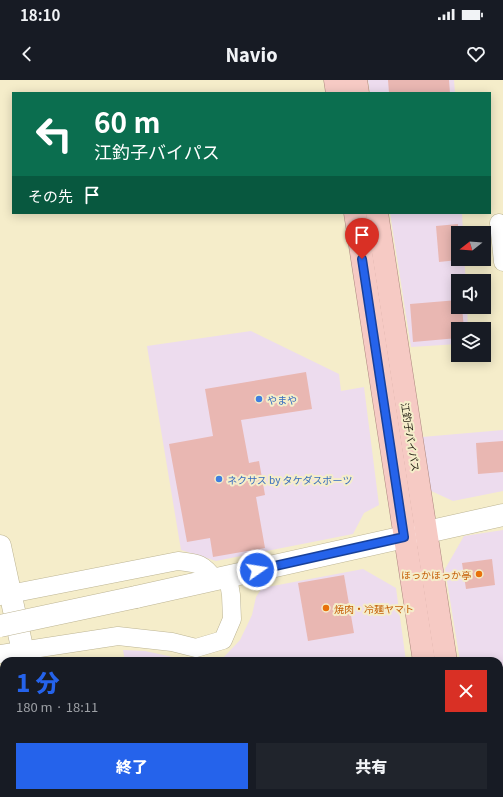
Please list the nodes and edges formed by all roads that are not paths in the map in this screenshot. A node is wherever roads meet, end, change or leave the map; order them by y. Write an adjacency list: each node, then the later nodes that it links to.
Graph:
1 (335, 80): 3 (highway)
2 (356, 80): 4 (highway)
3 (337, 92)
4 (358, 92)
5 (355, 214): 11 (highway)
6 (377, 214): 10 (highway, 江釣子バイパス)
7 (499, 223): 8 (street)
8 (503, 261)
9 (503, 515): 10 (street)
10 (426, 532): 11 (street); 19 (highway, 江釣子バイパス)
11 (404, 537): 13 (street); 18 (highway)
12 (0, 546): 14 (street)
13 (221, 578): 14 (street); 15 (street, bridge); 17 (street)
14 (5, 595): 17 (street)
15 (0, 626)
16 (0, 654): 17 (street)
17 (25, 656)
18 (423, 657)
19 (445, 657)

